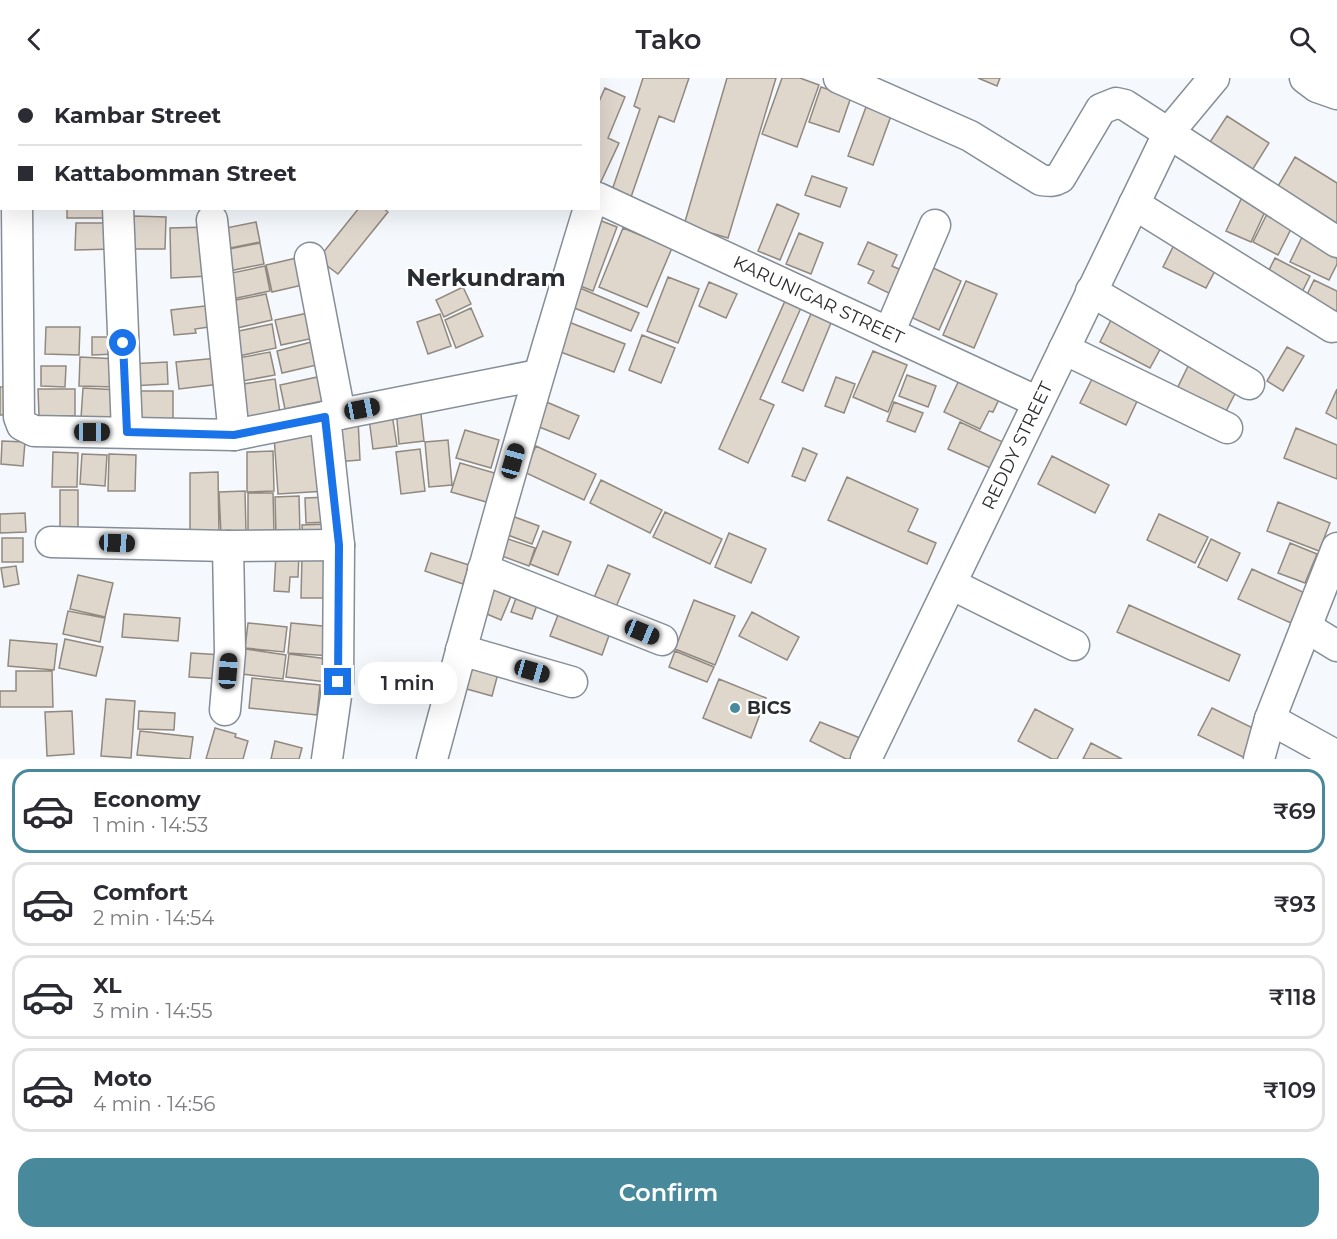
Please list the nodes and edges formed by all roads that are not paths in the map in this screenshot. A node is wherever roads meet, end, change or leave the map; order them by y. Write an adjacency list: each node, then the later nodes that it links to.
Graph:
1 (839, 78): 5 (street)
2 (1214, 78): 5 (street, REDDY STREET)
3 (1305, 78): 4 (street)
4 (1337, 94)
5 (1169, 132): 7 (street, REDDY STREET); 13 (street)
6 (600, 199): 17 (street, KARUNIGAR STREET)
7 (1134, 204): 15 (street, REDDY STREET); 16 (street)
8 (18, 210): 24 (street)
9 (118, 210): 24 (street)
10 (588, 210): 19 (street)
11 (213, 220): 25 (street)
12 (935, 225): 17 (street)
13 (1337, 242)
14 (310, 258): 22 (street)
15 (1091, 291): 18 (street, REDDY STREET); 20 (street)
16 (1332, 327)
17 (889, 333): 21 (street, KARUNIGAR STREET)
18 (1064, 350): 21 (street, REDDY STREET); 23 (street)
19 (538, 375): 22 (street); 30 (street)
20 (1249, 384)
21 (1038, 402): 31 (street, REDDY STREET)
22 (332, 415): 25 (street); 27 (street)
23 (1227, 428)
24 (127, 432): 25 (street)
25 (234, 435)
26 (51, 542): 28 (street)
27 (339, 545): 28 (street); 41 (street)
28 (228, 546): 38 (street)
29 (1337, 548): 32 (street)
30 (483, 569): 33 (street); 36 (street)
31 (951, 584): 34 (street); 43 (street, REDDY STREET)
32 (1306, 627): 35 (street); 39 (street)
33 (662, 640)
34 (1074, 645)
35 (1337, 646)
36 (461, 650): 37 (street); 42 (street)
37 (572, 682)
38 (225, 710)
39 (1270, 719): 40 (street); 44 (street)
40 (1337, 756)
41 (327, 759)
42 (432, 759)
43 (866, 759)
44 (1259, 759)

